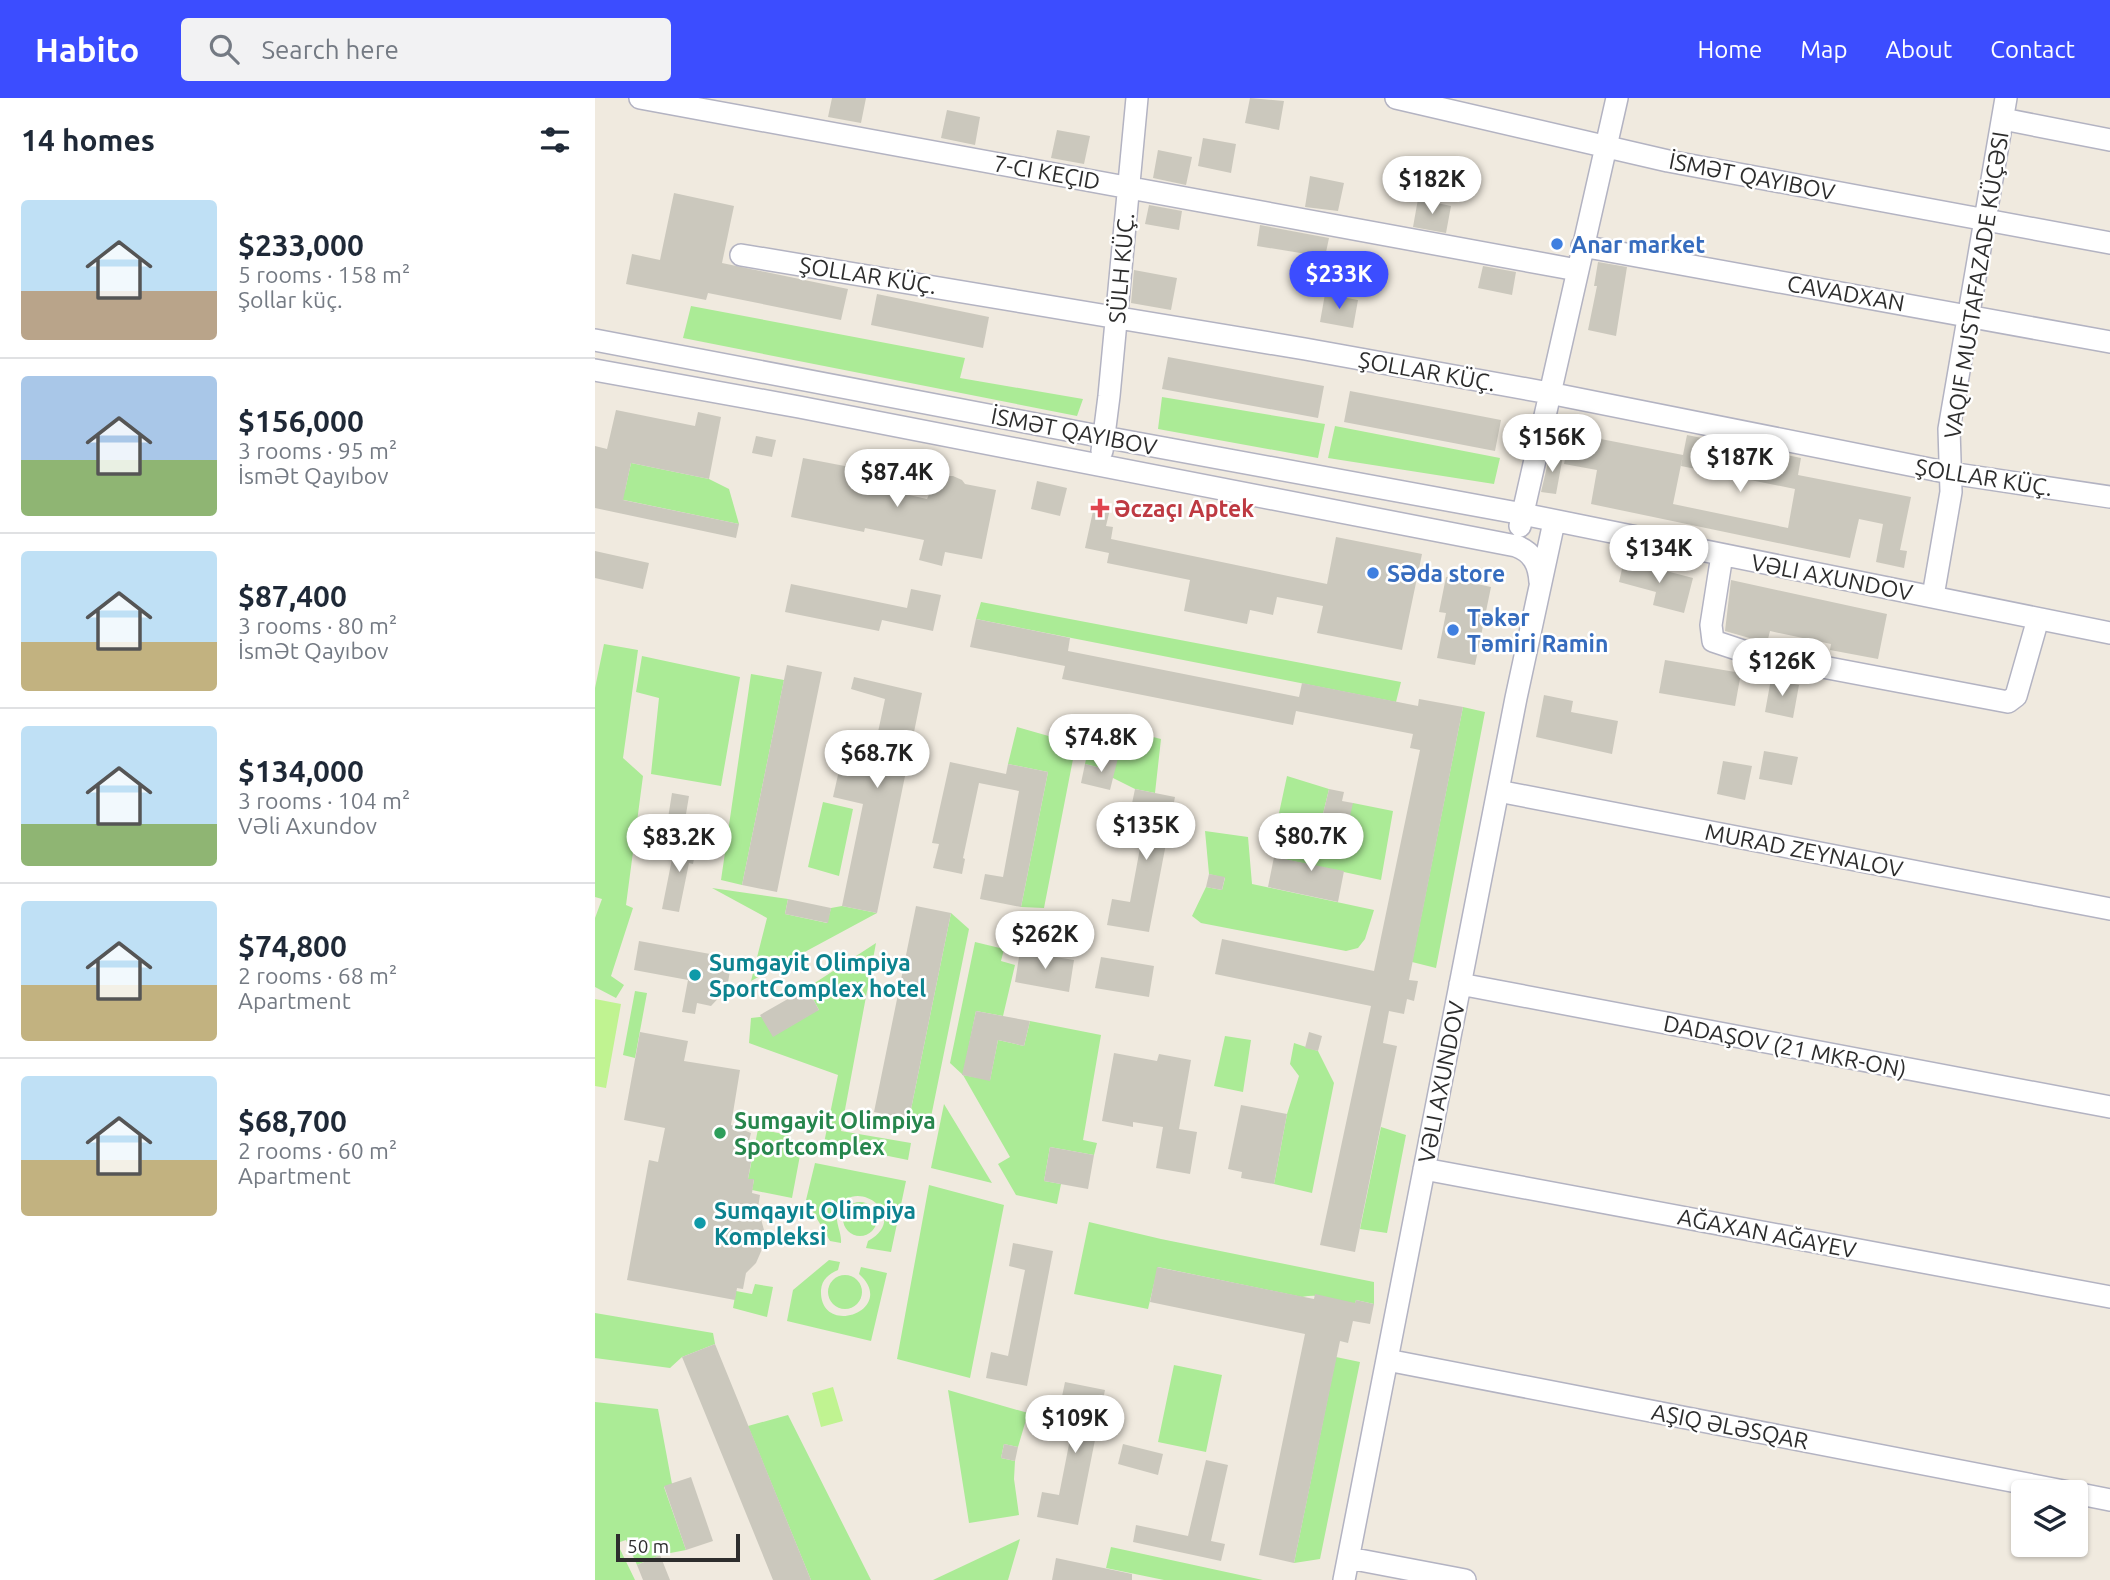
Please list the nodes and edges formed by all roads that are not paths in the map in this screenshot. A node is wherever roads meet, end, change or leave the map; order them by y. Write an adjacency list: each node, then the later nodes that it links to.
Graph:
1 (640, 98): 8 (street, 7-CI KEÇID)
2 (1137, 98): 8 (street, SÜLH KÜÇ.)
3 (1396, 98): 7 (street)
4 (1618, 98): 7 (street)
5 (2004, 108): 6 (street); 9 (street, VAQIF MUSTAFAZADE KÜÇƏSI)
6 (2110, 140)
7 (1605, 146): 9 (street); 11 (street)
8 (1129, 187): 13 (street, 7-CI KEÇID); 15 (street, SÜLH KÜÇ.)
9 (1987, 220): 10 (street); 14 (street, VAQIF MUSTAFAZADE KÜÇƏSI)
10 (2110, 243)
11 (1582, 246): 13 (street); 14 (street, CAVADXAN)
12 (741, 255): 15 (street, ŞOLLAR KÜÇ.)
13 (1577, 270): 20 (street)
14 (1969, 314): 17 (street, CAVADXAN); 24 (street, VAQIF MUSTAFAZADE KÜÇƏSI)
15 (1116, 316): 20 (street, ŞOLLAR KÜÇ.); 22 (street, SÜLH KÜÇ.)
16 (600, 341): 18 (street); 19 (street, VƏLI AXUNDOV)
17 (2110, 342)
18 (598, 370): 21 (street)
19 (805, 379): 21 (street); 22 (street, VƏLI AXUNDOV)
20 (1549, 393): 24 (street, ŞOLLAR KÜÇ.); 26 (street)
21 (799, 407): 23 (street)
22 (1104, 437): 23 (street, SÜLH KÜÇ.); 26 (street, VƏLI AXUNDOV)
23 (1099, 465): 28 (street)
24 (1950, 473): 25 (street, ŞOLLAR KÜÇ.); 31 (street, VAQIF MUSTAFAZADE KÜÇƏSI)
25 (2110, 497)
26 (1523, 514): 27 (street, VƏLI AXUNDOV); 28 (street)
27 (1554, 522): 28 (street); 29 (street, VƏLI AXUNDOV); 30 (street, VƏLI AXUNDOV)
28 (1516, 546): 30 (street)
29 (1722, 555): 31 (street, VƏLI AXUNDOV); 32 (street)
30 (1540, 584): 34 (street, VƏLI AXUNDOV)
31 (1933, 596): 32 (street, VƏLI AXUNDOV)
32 (2038, 619): 33 (street, VƏLI AXUNDOV)
33 (2110, 633)
34 (1498, 791): 35 (street, MURAD ZEYNALOV); 36 (street, VƏLI AXUNDOV)
35 (2110, 909)
36 (1460, 984): 37 (street, DADAŞOV (21 MKR-ON)); 38 (street, VƏLI AXUNDOV)
37 (2110, 1107)
38 (1424, 1169): 39 (street, AĞAXAN AĞAYEV); 40 (street, VƏLI AXUNDOV)
39 (2110, 1297)
40 (1387, 1360): 41 (street); 44 (street, VƏLI AXUNDOV)
41 (2011, 1481)
42 (2088, 1496): 43 (street)
43 (2110, 1500)
44 (1349, 1558): 45 (street, VƏLI AXUNDOV); 46 (street)
45 (1344, 1580)
46 (1465, 1580)

